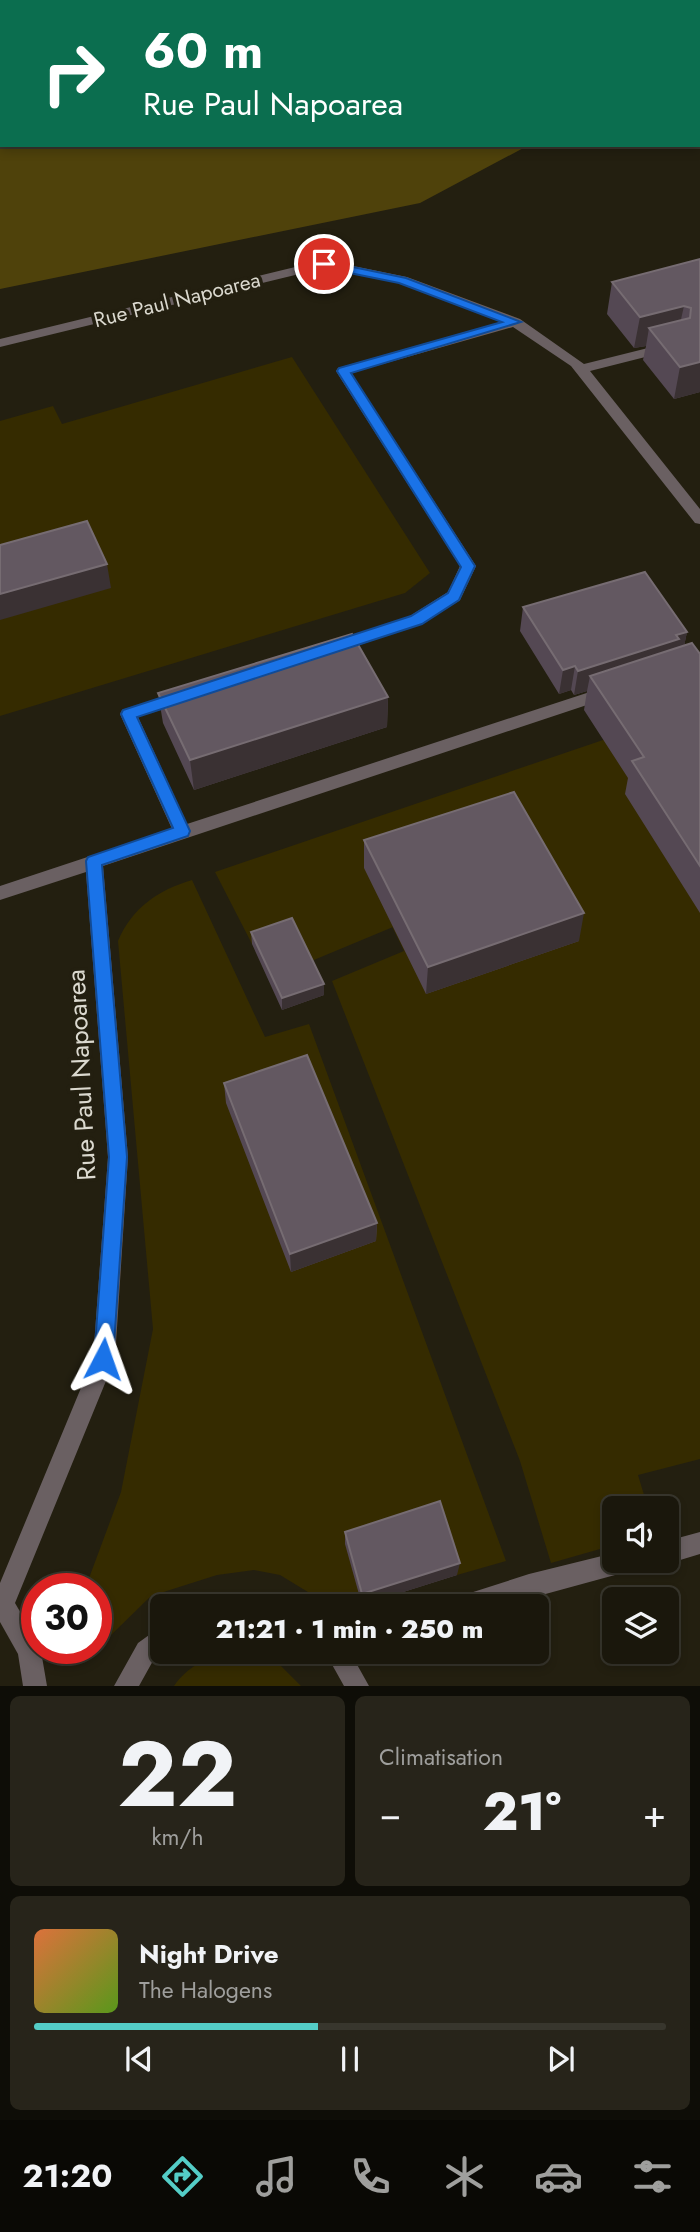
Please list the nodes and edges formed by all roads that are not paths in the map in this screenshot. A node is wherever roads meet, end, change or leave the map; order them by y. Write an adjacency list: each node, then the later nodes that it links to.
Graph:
1 (515, 322): 2 (street, Rue Paul Napoarea); 4 (street, Rue Paul Napoarea); 6 (street)
2 (0, 343)
3 (678, 344): 4 (street)
4 (581, 369): 5 (street, Rue Paul Napoarea)
5 (700, 519)
6 (325, 650)
7 (622, 688): 9 (street)
8 (194, 693): 9 (street)
9 (182, 831): 10 (street)
10 (94, 861): 11 (street); 16 (street, Rue Paul Napoarea)
11 (0, 893)
12 (700, 1544): 13 (street)
13 (679, 1549)
14 (602, 1568): 15 (street)
15 (504, 1594)
16 (2, 1600): 19 (street)
17 (150, 1648): 20 (street)
18 (344, 1664): 21 (street)
19 (35, 1686)
20 (126, 1686)
21 (357, 1686)

